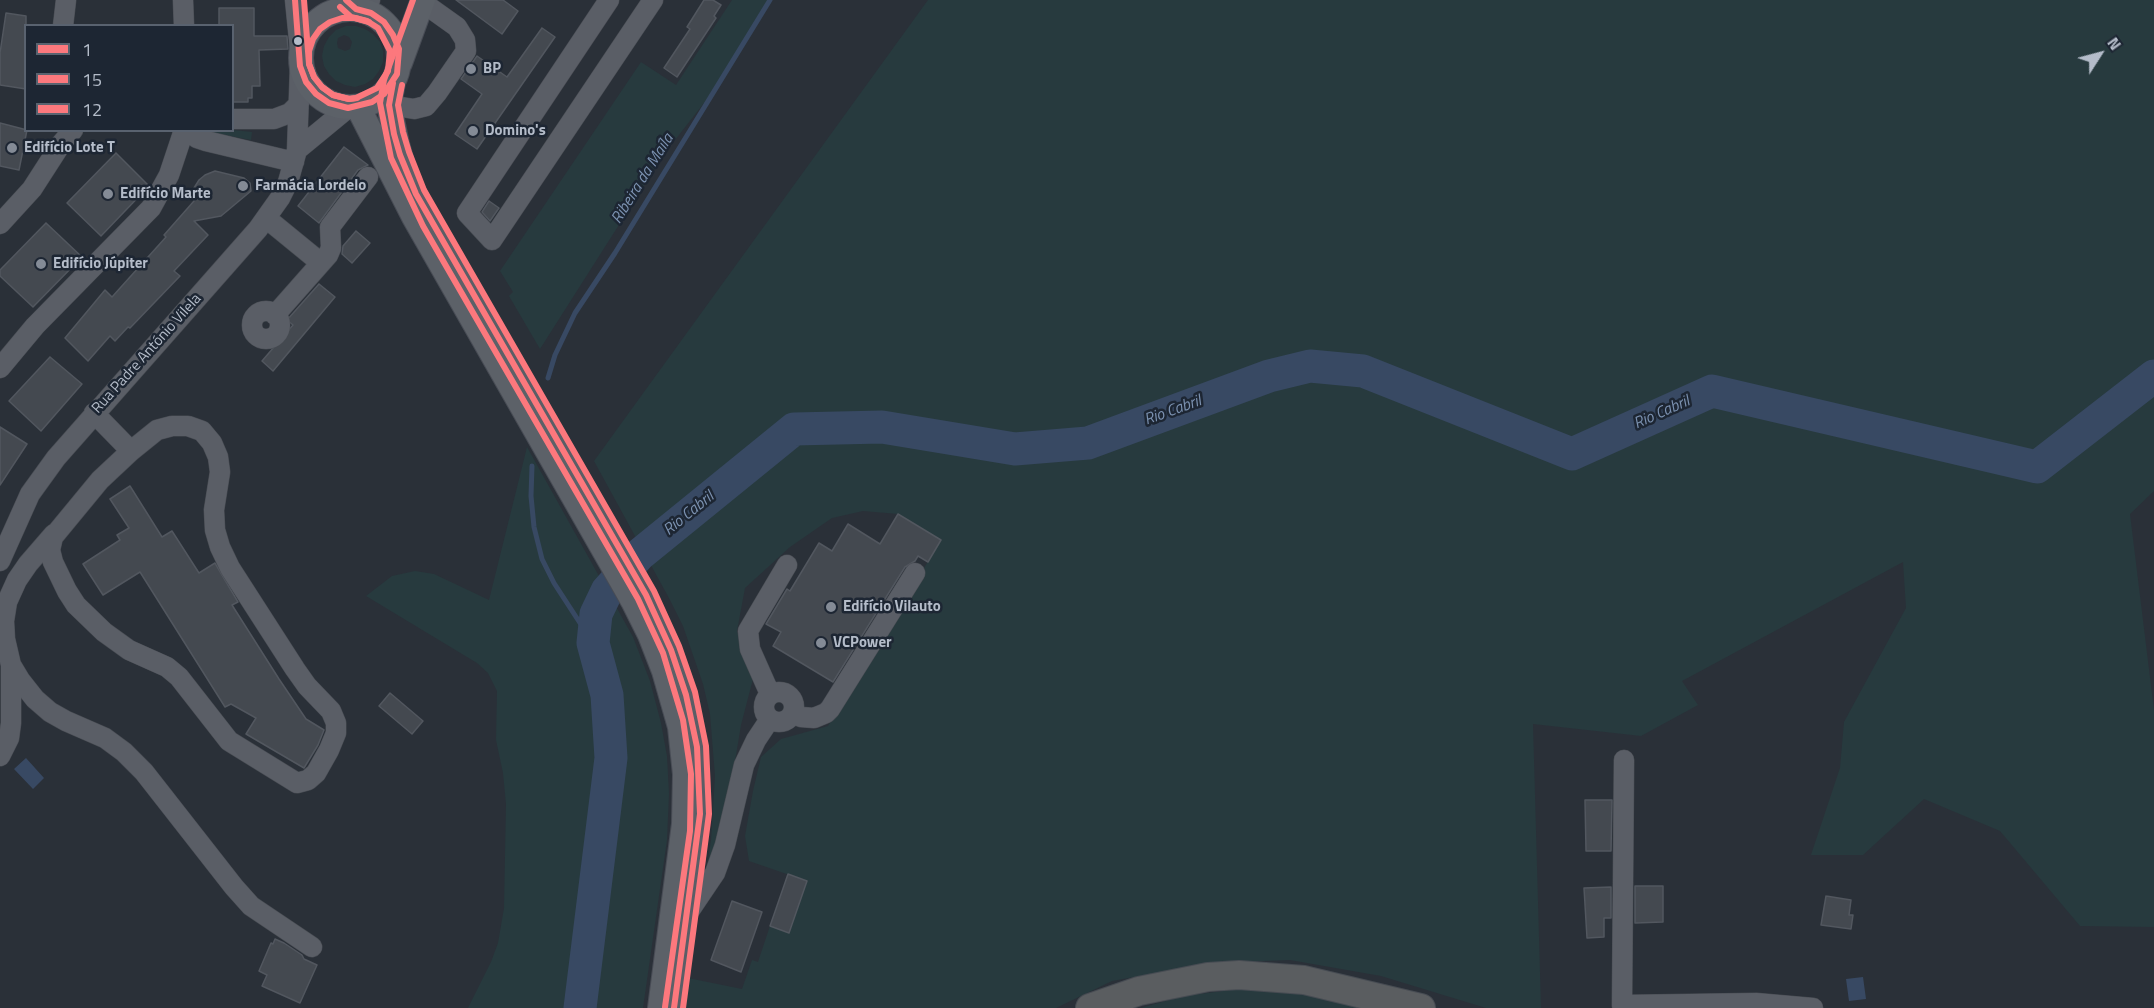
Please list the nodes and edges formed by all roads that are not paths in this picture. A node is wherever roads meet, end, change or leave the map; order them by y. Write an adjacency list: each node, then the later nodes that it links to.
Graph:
1 (66, 0): 8 (street)
2 (183, 0): 9 (street)
3 (295, 0): 10 (street, Rua Padre António Vilela)
4 (609, 0): 5 (street)
5 (653, 0)
6 (422, 1): 11 (main road); 11 (street)
7 (364, 4): 10 (main road); 11 (main road)
8 (63, 24)
9 (184, 24)
10 (300, 58): 12 (street, Rua Padre António Vilela); 13 (main road)
11 (394, 84): 13 (main road); 18 (main road)
12 (298, 104): 14 (street); 19 (street, Rua Padre António Vilela)
13 (353, 107): 19 (street); 23 (main road)
14 (234, 119)
15 (71, 132): 22 (street)
16 (185, 132): 26 (street)
17 (189, 132): 19 (street)
18 (400, 155): 23 (main road); 29 (street)
19 (295, 156): 21 (street, Rua Padre António Vilela)
20 (368, 177): 24 (street)
21 (266, 218): 24 (street); 27 (street, Rua Padre António Vilela)
22 (0, 224)
23 (433, 249): 29 (main road)
24 (321, 263): 25 (street)
25 (275, 315)
26 (0, 368)
27 (94, 413): 28 (street); 31 (street, Rua Padre António Vilela)
28 (131, 451): 30 (street); 30 (street)
29 (594, 516): 40 (main road)
30 (58, 530): 34 (street)
31 (0, 561)
32 (787, 565): 35 (street)
33 (915, 573): 36 (street)
34 (11, 665): 38 (street); 41 (street)
35 (770, 694): 36 (street); 37 (street)
36 (793, 714): 37 (street)
37 (770, 719): 40 (street)
38 (0, 756)
39 (1624, 760): 46 (street)
40 (679, 922): 42 (main road); 43 (street)
41 (312, 947)
42 (660, 1008)
43 (674, 1008)
44 (1090, 1008): 45 (highway)
45 (1420, 1008)
46 (1813, 1008)

